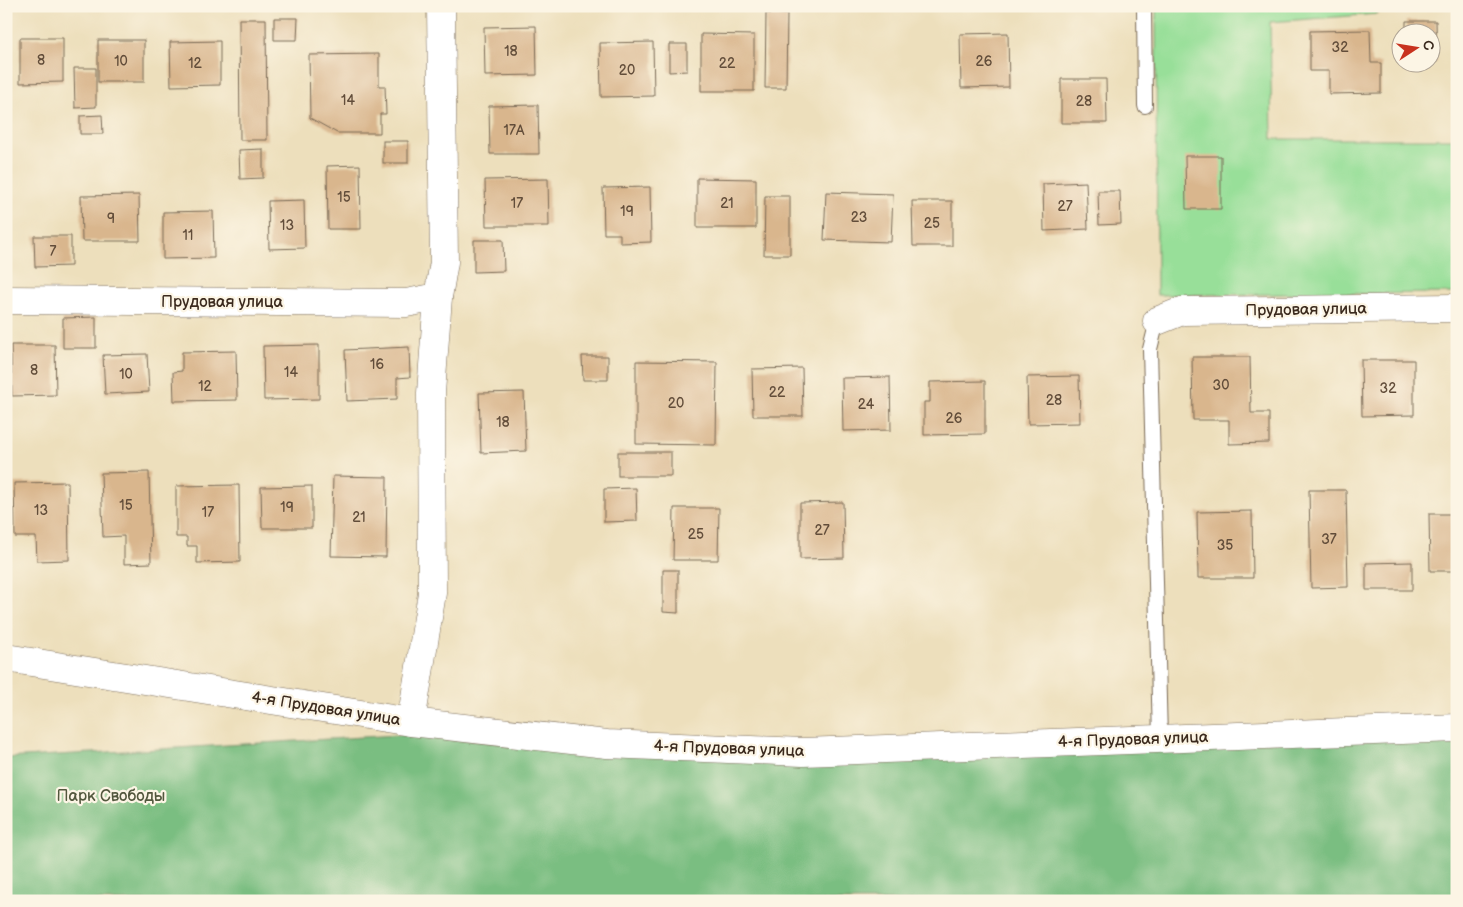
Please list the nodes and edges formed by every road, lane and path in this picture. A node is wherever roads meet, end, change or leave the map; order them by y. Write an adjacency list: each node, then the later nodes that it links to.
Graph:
1 (441, 6): 4 (main road)
2 (1144, 6): 3 (lane)
3 (1145, 106)
4 (438, 297): 5 (main road, Прудовая улица); 9 (main road)
5 (6, 300)
6 (1457, 308): 7 (main road, Прудовая улица)
7 (1158, 322): 11 (lane)
8 (6, 658): 9 (main road, 4-я Прудовая улица)
9 (411, 722): 11 (main road, 4-я Прудовая улица)
10 (1457, 728): 11 (main road, 4-я Прудовая улица)
11 (1160, 738)

